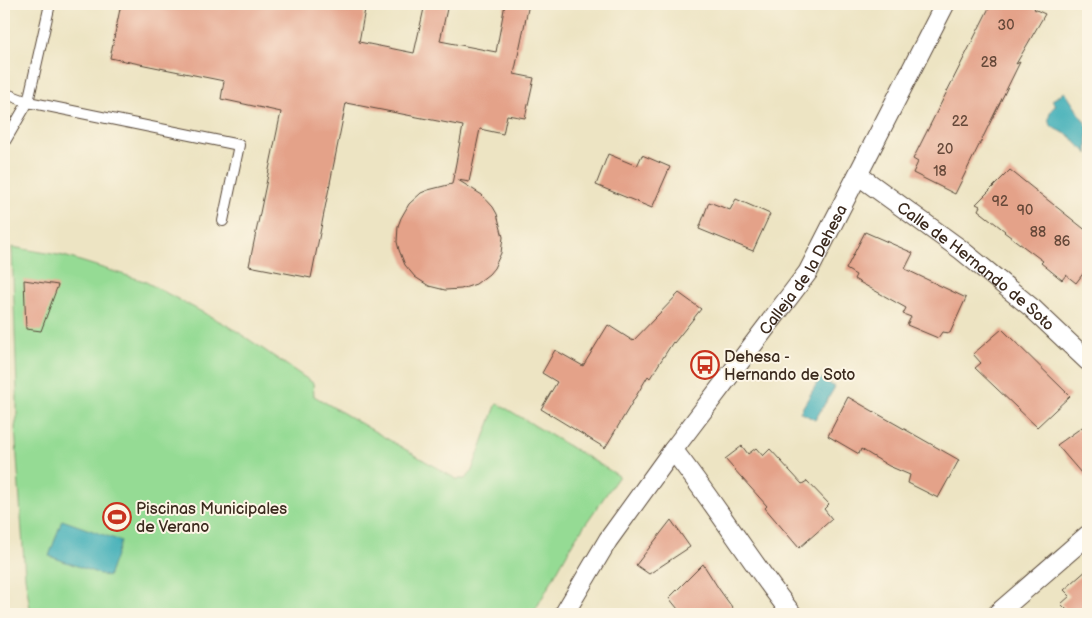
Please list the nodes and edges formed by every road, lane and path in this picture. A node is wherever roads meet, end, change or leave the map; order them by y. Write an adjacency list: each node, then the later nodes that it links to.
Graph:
1 (50, 4): 4 (lane)
2 (945, 4): 6 (street, Calleja de la Dehesa)
3 (4, 93): 4 (lane)
4 (28, 102): 5 (lane); 7 (lane)
5 (4, 143)
6 (858, 175): 8 (street, Calle de Hernando de Soto); 9 (street, Calleja de la Dehesa)
7 (223, 221)
8 (1088, 361)
9 (673, 450): 11 (street, Calleja de la Dehesa); 12 (street)
10 (1088, 535): 13 (street)
11 (564, 614)
12 (792, 614)
13 (996, 614)

